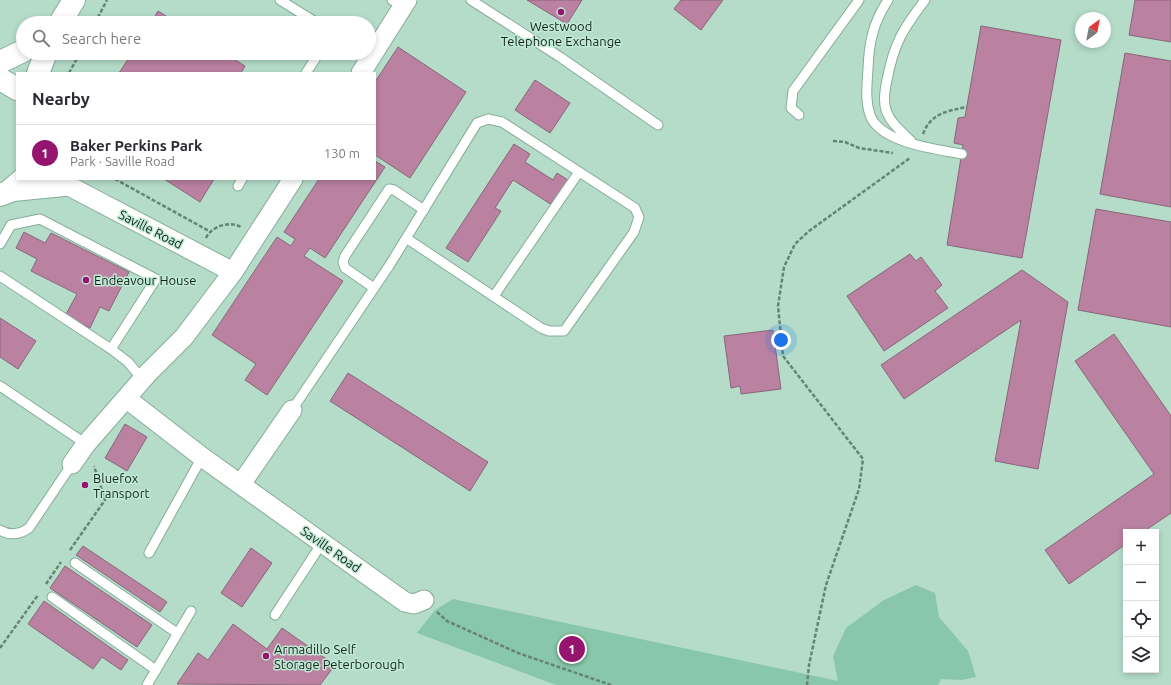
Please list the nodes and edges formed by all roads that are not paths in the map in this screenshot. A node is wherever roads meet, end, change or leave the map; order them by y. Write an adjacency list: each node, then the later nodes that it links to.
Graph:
1 (74, 0): 8 (street)
2 (280, 0): 9 (lane)
3 (471, 0): 22 (lane)
4 (859, 0): 21 (lane)
5 (888, 0): 23 (lane)
6 (924, 0): 23 (lane)
7 (401, 2): 10 (street)
8 (64, 16)
9 (306, 16)
10 (376, 42)
11 (16, 54): 15 (street)
12 (43, 60): 16 (street)
13 (314, 60): 17 (lane)
14 (366, 60): 18 (street)
15 (0, 62)
16 (38, 72)
17 (307, 72)
18 (361, 72)
19 (0, 79): 20 (street)
20 (16, 88)
21 (799, 115)
22 (658, 125)
23 (911, 142): 24 (lane)
24 (962, 154)
25 (579, 172): 29 (lane); 35 (lane); 35 (lane)
26 (292, 180): 32 (street)
27 (67, 182): 28 (street, Saville Road); 32 (street, Saville Road)
28 (10, 189)
29 (424, 210): 30 (lane); 34 (lane)
30 (406, 238): 34 (lane); 35 (lane)
31 (0, 244): 36 (lane)
32 (233, 272): 37 (street)
33 (0, 276): 36 (lane)
34 (374, 288): 40 (lane)
35 (494, 296)
36 (111, 349): 37 (lane)
37 (143, 380): 39 (street)
38 (0, 386): 41 (lane)
39 (127, 399): 41 (street); 42 (street, Saville Road)
40 (292, 410): 44 (street)
41 (86, 444): 43 (street)
42 (202, 457): 44 (street, Saville Road); 47 (lane)
43 (72, 464): 45 (lane)
44 (241, 484): 46 (street, Saville Road)
45 (0, 530)
46 (322, 543): 50 (street, Saville Road); 52 (lane)
47 (149, 554)
48 (74, 563): 53 (lane)
49 (52, 597): 54 (lane)
50 (424, 600)
51 (191, 611): 53 (lane)
52 (274, 615)
53 (177, 633): 54 (lane)
54 (156, 670): 55 (lane)
55 (147, 685)

